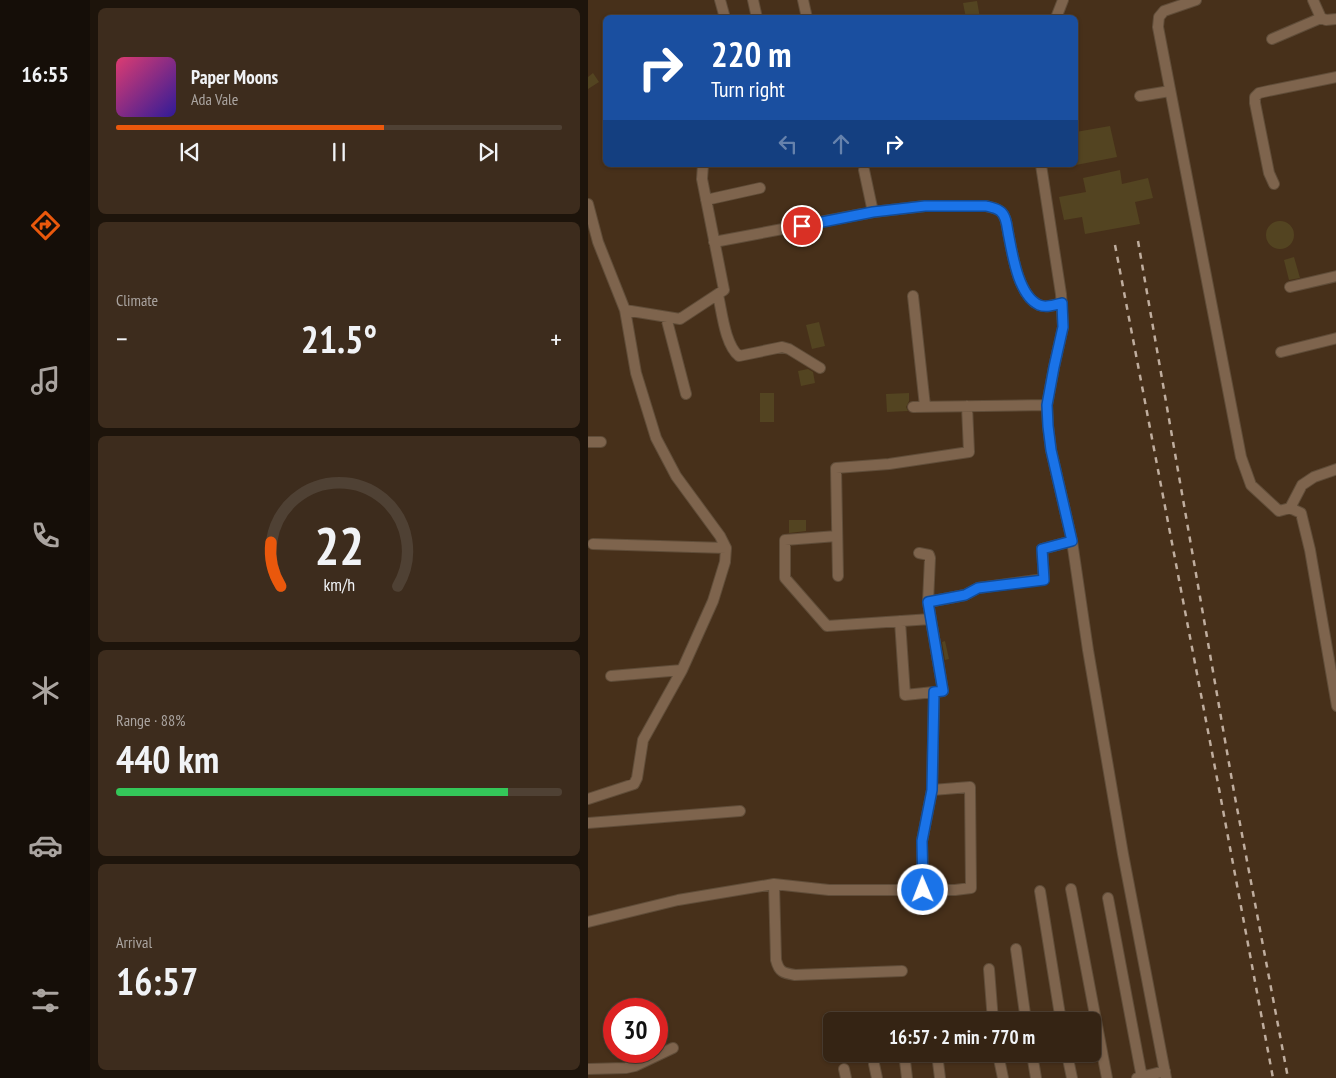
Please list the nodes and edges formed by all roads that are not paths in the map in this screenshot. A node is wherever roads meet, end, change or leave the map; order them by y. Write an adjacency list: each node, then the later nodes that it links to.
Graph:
1 (720, 0): 7 (street)
2 (753, 0): 8 (street)
3 (803, 0): 9 (street)
4 (1063, 0): 10 (street)
5 (1196, 0): 15 (street)
6 (1313, 0): 11 (street)
7 (724, 15)
8 (757, 15)
9 (806, 15)
10 (1057, 15)
11 (1321, 18): 12 (street); 13 (street)
12 (1336, 20)
13 (1272, 39)
14 (1336, 77): 20 (street)
15 (1170, 90): 16 (street); 44 (street)
16 (1140, 96)
17 (703, 167): 22 (street)
18 (1041, 167): 30 (street)
19 (864, 170): 24 (street)
20 (1274, 184)
21 (760, 188): 22 (street)
22 (706, 200): 25 (street)
23 (588, 204): 31 (street)
24 (873, 212): 25 (street); 30 (street)
25 (714, 242): 28 (street)
26 (1336, 276): 27 (street)
27 (1290, 287)
28 (718, 295): 32 (street); 35 (street)
29 (913, 296): 38 (street)
30 (1062, 303): 37 (street)
31 (625, 310): 32 (street); 48 (street)
32 (666, 316): 36 (street)
33 (1336, 338): 34 (street)
34 (1281, 352)
35 (820, 368)
36 (686, 394)
37 (1047, 405): 39 (street); 46 (street)
38 (925, 406): 39 (street); 40 (street)
39 (967, 406): 45 (street)
40 (913, 407)
41 (588, 442): 42 (street)
42 (601, 442)
43 (1336, 469): 44 (street)
44 (1290, 508): 57 (street)
45 (837, 536): 50 (street); 53 (street)
46 (1072, 541): 51 (street); 82 (street)
47 (593, 544): 48 (street)
48 (726, 548): 54 (street)
49 (919, 553): 51 (street)
50 (838, 576)
51 (928, 602): 52 (street)
52 (931, 619): 53 (street); 56 (street)
53 (900, 621): 56 (street)
54 (682, 670): 55 (street); 59 (street)
55 (611, 676)
56 (934, 692): 58 (street)
57 (1336, 706)
58 (932, 790): 64 (street); 64 (street)
59 (588, 799)
60 (740, 811): 61 (street)
61 (588, 823)
62 (774, 884): 64 (street); 67 (street); 70 (street)
63 (1071, 889): 89 (street)
64 (923, 890)
65 (1040, 891): 73 (street)
66 (1108, 898): 90 (street)
67 (588, 922)
68 (1016, 949): 72 (street)
69 (988, 969): 71 (street)
70 (902, 971)
71 (993, 1012)
72 (1025, 1012)
73 (1060, 1012)
74 (673, 1048): 81 (street)
75 (905, 1062): 84 (street)
76 (939, 1062): 85 (street)
77 (1000, 1062): 86 (street)
78 (1033, 1062): 87 (street)
79 (1069, 1062): 88 (street)
80 (874, 1064): 83 (street)
81 (588, 1069)
82 (1165, 1074): 90 (street)
83 (877, 1078)
84 (907, 1078)
85 (940, 1078)
86 (1003, 1078)
87 (1036, 1078)
88 (1072, 1078)
89 (1107, 1078)
90 (1140, 1078)

